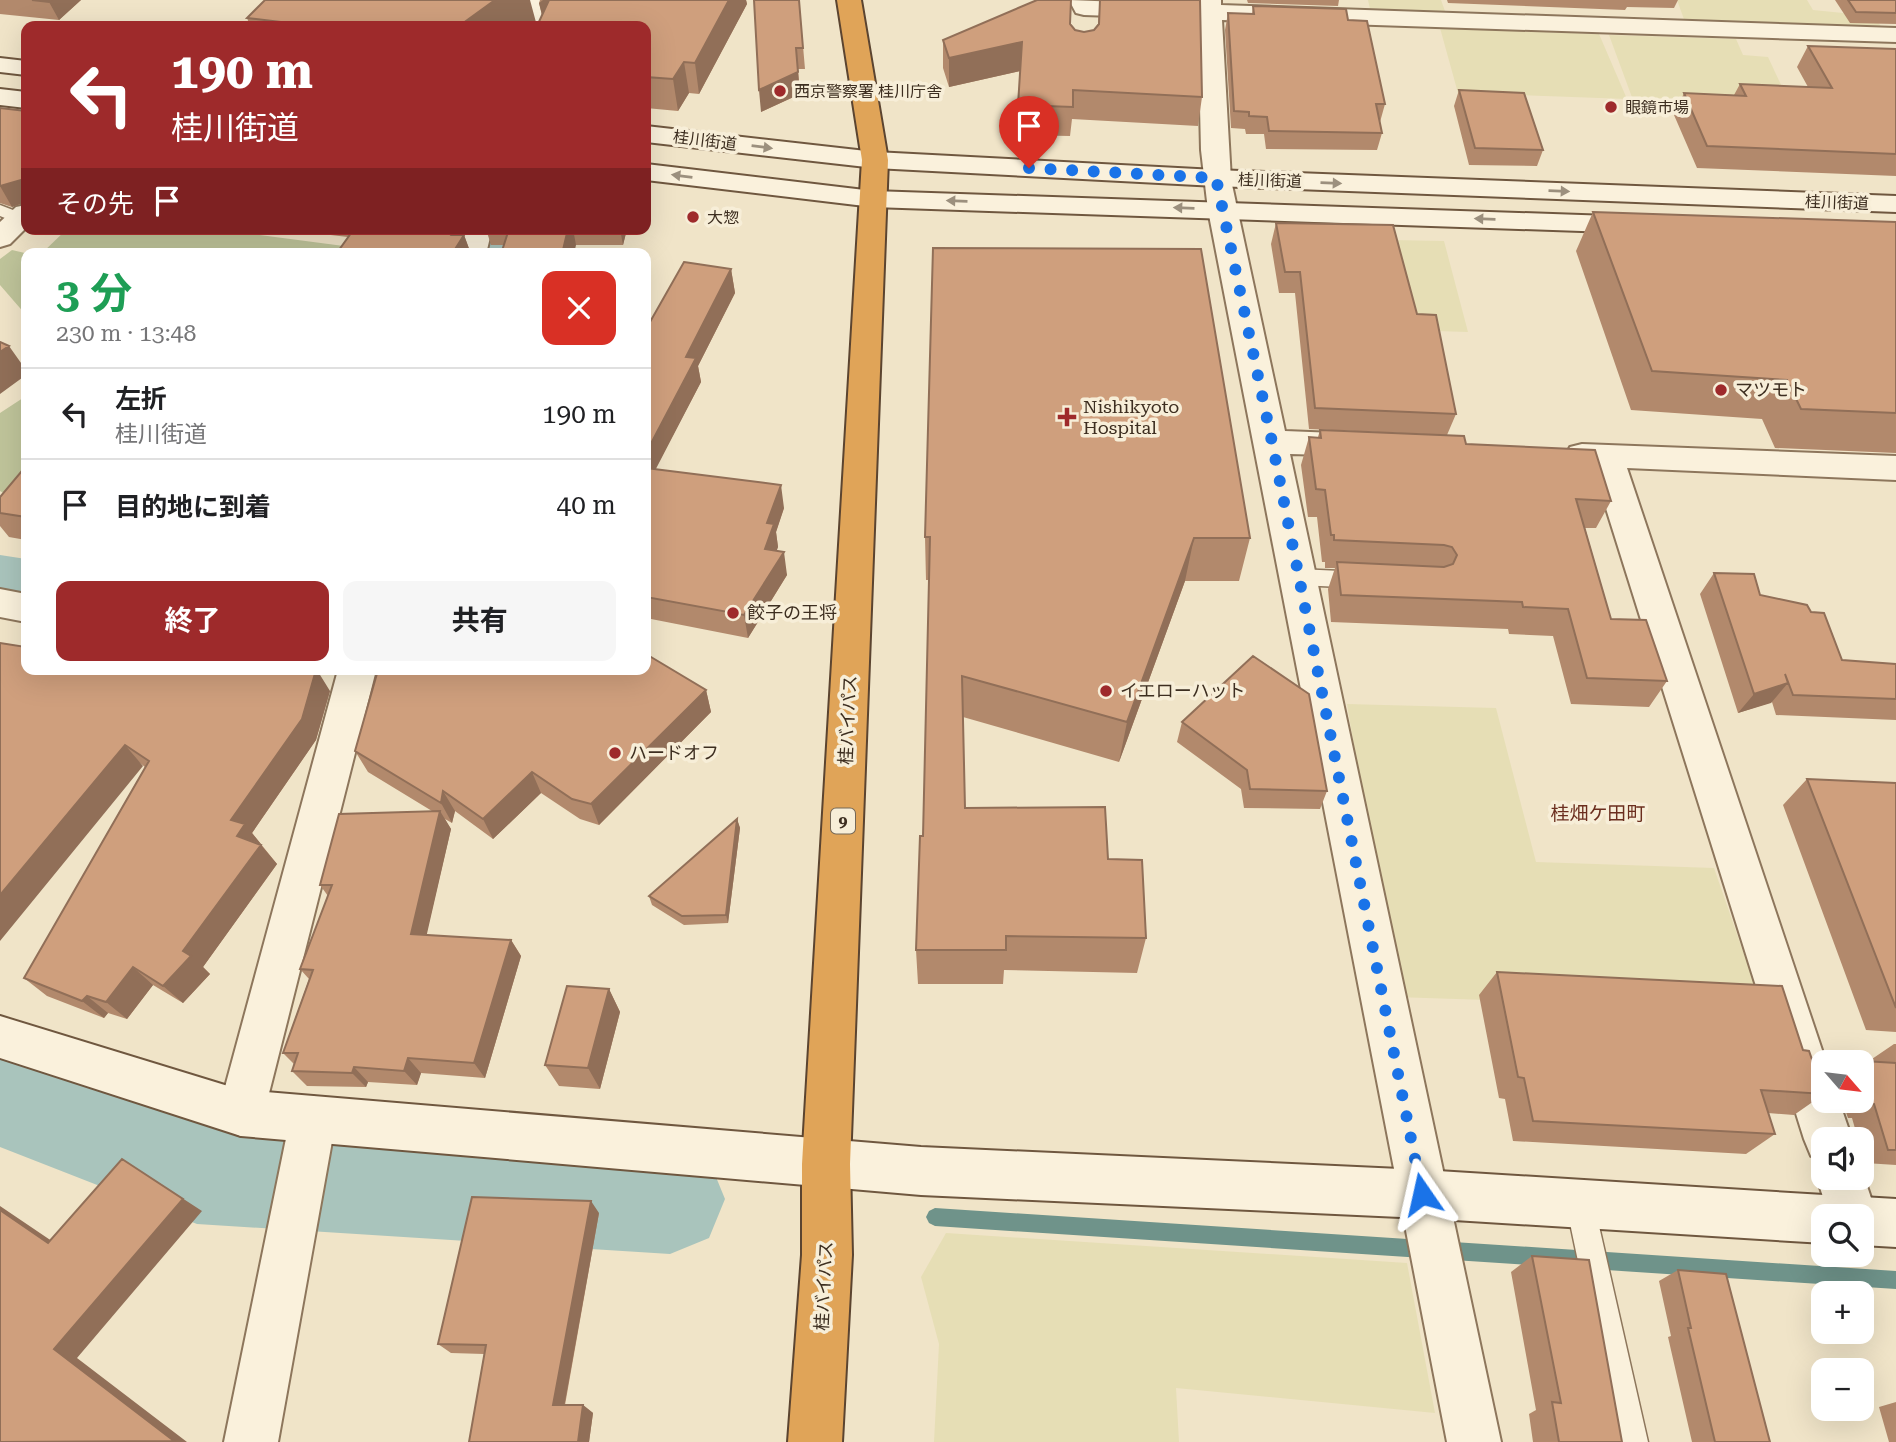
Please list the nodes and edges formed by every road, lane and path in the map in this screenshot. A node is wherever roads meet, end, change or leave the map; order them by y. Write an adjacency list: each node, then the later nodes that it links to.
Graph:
1 (535, 0): 5 (street)
2 (849, 0): 13 (highway, 桂バイパス / 9)
3 (1210, 6): 4 (street); 6 (street); 14 (street)
4 (1083, 13)
5 (529, 21)
6 (1896, 35)
7 (0, 65): 8 (street)
8 (21, 67)
9 (0, 97): 10 (street)
10 (21, 99)
11 (651, 135): 13 (street, 桂川街道, one-way to 13)
12 (651, 172): 13 (street, 桂川街道, one-way to 12)
13 (874, 180): 14 (street, 桂川街道, one-way to 13); 14 (street, 桂川街道); 31 (highway, 桂バイパス / 9)
14 (1218, 193): 15 (street, 桂川街道, one-way to 15); 16 (street, 桂川街道, one-way to 14); 17 (street)
15 (1896, 204)
16 (1663, 226)
17 (1272, 442): 18 (street); 22 (street)
18 (1397, 447)
19 (1550, 453): 20 (street)
20 (1606, 456): 21 (street); 29 (street)
21 (1896, 468)
22 (1298, 577): 23 (lane); 32 (street)
23 (1379, 581)
24 (0, 603): 25 (street)
25 (21, 607)
26 (356, 675): 28 (street)
27 (0, 1037): 28 (street)
28 (241, 1113): 30 (street)
29 (1824, 1127)
30 (305, 1158): 31 (street); 37 (street)
31 (826, 1164): 32 (street); 38 (highway, 桂バイパス / 9)
32 (1422, 1194): 33 (street); 39 (street)
33 (1580, 1204): 34 (street); 40 (lane)
34 (1811, 1218)
35 (1874, 1222): 36 (street)
36 (1896, 1223)
37 (251, 1442)
38 (815, 1442)
39 (1474, 1442)
40 (1632, 1442)

